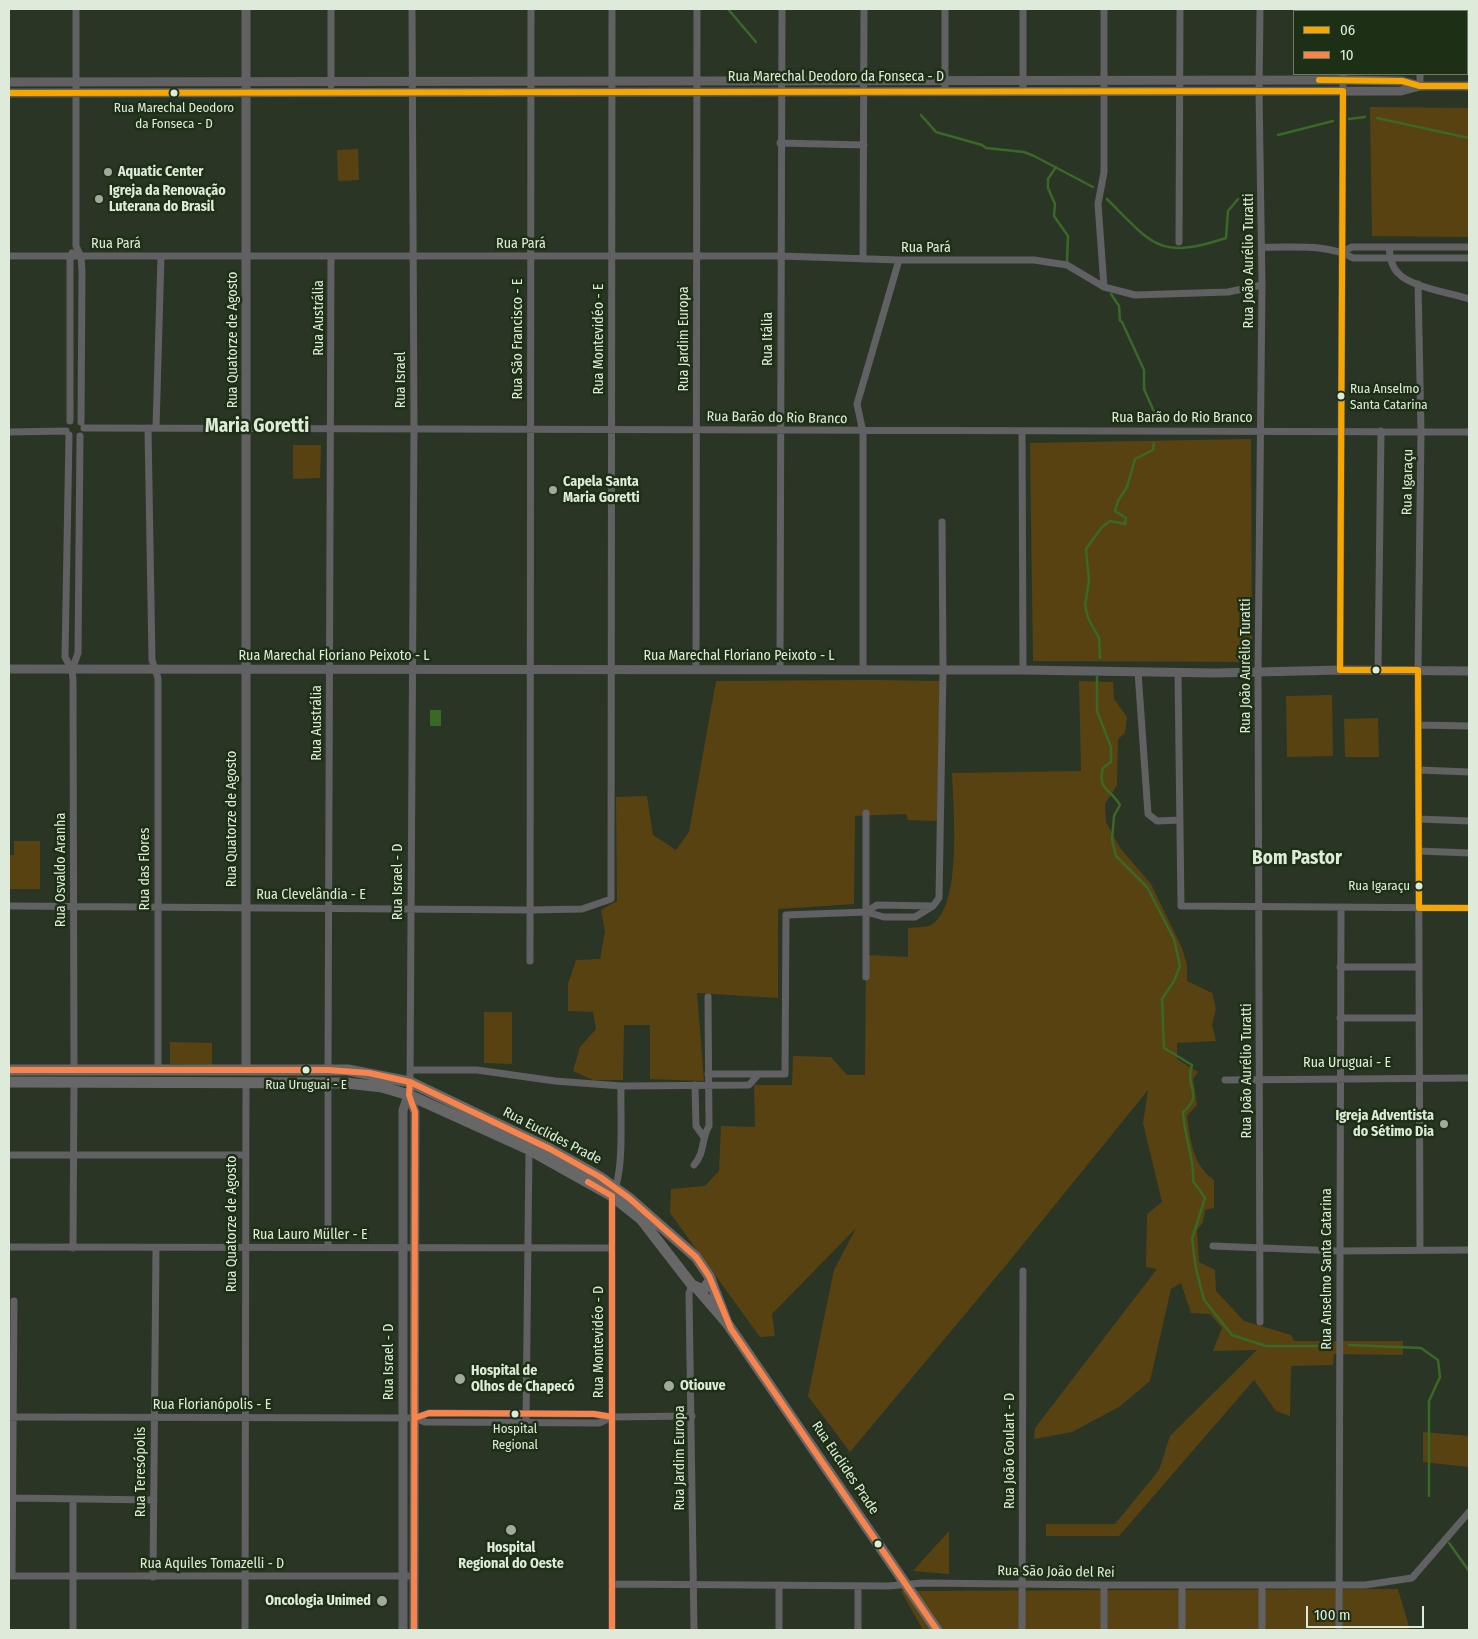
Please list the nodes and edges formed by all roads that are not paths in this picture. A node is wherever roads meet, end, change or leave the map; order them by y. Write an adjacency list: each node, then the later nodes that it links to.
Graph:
1 (76, 9): 26 (street)
2 (246, 9): 28 (street, Rua Quatorze de Agosto)
3 (331, 9): 30 (street)
4 (412, 9): 31 (street, Rua Israel)
5 (531, 9): 32 (street, Rua São Francisco - E)
6 (612, 9): 17 (street, Rua Montevidéo - E)
7 (697, 9): 18 (street, Rua Jardim Europa)
8 (782, 9): 19 (street, Rua Itália)
9 (864, 9): 20 (street)
10 (945, 9): 21 (street)
11 (1023, 9): 22 (street)
12 (1104, 9): 23 (street)
13 (1180, 9): 24 (street)
14 (1260, 9): 25 (street, Rua João Aurélio Turatti)
15 (1420, 75): 33 (street)
16 (1343, 77): 25 (street, Rua Marechal Deodoro da Fonseca - D); 33 (street, Rua Marechal Deodoro da Fonseca - D); 44 (street)
17 (612, 80): 18 (street, Rua Marechal Deodoro da Fonseca - D); 32 (street, Rua Marechal Deodoro da Fonseca - D); 35 (street, Rua Montevidéo - E)
18 (697, 80): 19 (street, Rua Marechal Deodoro da Fonseca - D); 36 (street, Rua Jardim Europa)
19 (782, 80): 20 (street, Rua Marechal Deodoro da Fonseca - D); 37 (street, Rua Itália)
20 (864, 80): 21 (street, Rua Marechal Deodoro da Fonseca - D); 38 (street)
21 (945, 80): 22 (street, Rua Marechal Deodoro da Fonseca - D); 39 (street)
22 (1023, 80): 23 (street, Rua Marechal Deodoro da Fonseca - D); 40 (street)
23 (1104, 80): 24 (street, Rua Marechal Deodoro da Fonseca - D); 41 (street)
24 (1180, 80): 25 (street, Rua Marechal Deodoro da Fonseca - D); 42 (street)
25 (1259, 80): 43 (street, Rua João Aurélio Turatti)
26 (76, 81): 27 (street, Rua Marechal Deodoro da Fonseca - D); 28 (street, Rua Marechal Deodoro da Fonseca - D); 48 (street)
27 (9, 82)
28 (245, 82): 29 (street, Rua Marechal Deodoro da Fonseca - D); 46 (street, Rua Quatorze de Agosto)
29 (292, 82): 30 (street, Rua Marechal Deodoro da Fonseca - D); 47 (street)
30 (331, 86): 31 (street, Rua Marechal Deodoro da Fonseca - D); 47 (street, Rua Marechal Deodoro da Fonseca - D)
31 (413, 86): 32 (street, Rua Marechal Deodoro da Fonseca - D); 62 (street, Rua Israel)
32 (531, 86): 35 (street, Rua Marechal Deodoro da Fonseca - D); 63 (street, Rua São Francisco - E)
33 (1420, 86): 34 (street, Rua Marechal Deodoro da Fonseca - D); 44 (street, Rua Marechal Deodoro da Fonseca - D)
34 (1469, 86)
35 (612, 91): 36 (street, Rua Marechal Deodoro da Fonseca - D); 64 (street, Rua Montevidéo - E)
36 (697, 91): 37 (street, Rua Marechal Deodoro da Fonseca - D); 65 (street, Rua Jardim Europa)
37 (782, 91): 38 (street, Rua Marechal Deodoro da Fonseca - D); 49 (street, Rua Itália)
38 (864, 91): 39 (street, Rua Marechal Deodoro da Fonseca - D); 50 (street)
39 (945, 91): 40 (street, Rua Marechal Deodoro da Fonseca - D)
40 (1023, 91): 41 (street, Rua Marechal Deodoro da Fonseca - D)
41 (1104, 91): 42 (street, Rua Marechal Deodoro da Fonseca - D); 74 (street)
42 (1180, 91): 43 (street, Rua Marechal Deodoro da Fonseca - D); 51 (street)
43 (1259, 91): 44 (street, Rua Marechal Deodoro da Fonseca - D); 53 (street, Rua João Aurélio Turatti)
44 (1343, 91): 56 (street)
45 (9, 92): 48 (street)
46 (248, 92): 47 (street, Rua Marechal Deodoro da Fonseca - D); 48 (street, Rua Marechal Deodoro da Fonseca - D); 60 (street, Rua Quatorze de Agosto)
47 (292, 92)
48 (76, 93): 52 (street)
49 (780, 144): 50 (street); 66 (street, Rua Itália)
50 (864, 145): 70 (street)
51 (1179, 242)
52 (76, 246): 58 (street); 67 (street)
53 (1262, 247): 56 (street); 73 (street, Rua João Aurélio Turatti)
54 (1389, 247): 55 (street); 56 (street); 68 (street)
55 (1469, 247)
56 (1342, 252): 68 (street); 94 (street)
57 (9, 256): 58 (street, Rua Pará)
58 (70, 256): 67 (street, Rua Pará); 75 (street)
59 (161, 256): 60 (street, Rua Pará); 67 (street, Rua Pará); 85 (street)
60 (247, 256): 61 (street, Rua Pará); 86 (street, Rua Quatorze de Agosto)
61 (331, 256): 62 (street, Rua Pará); 87 (street, Rua Austrália)
62 (413, 256): 63 (street, Rua Pará); 88 (street, Rua Israel)
63 (531, 256): 64 (street, Rua Pará); 89 (street, Rua São Francisco - E)
64 (612, 256): 65 (street, Rua Pará); 90 (street, Rua Montevidéo - E)
65 (696, 256): 66 (street, Rua Pará); 91 (street, Rua Jardim Europa)
66 (781, 256): 70 (street, Rua Pará); 92 (street, Rua Itália)
67 (81, 257): 76 (street)
68 (1390, 258): 69 (street); 72 (street)
69 (1469, 258)
70 (863, 259): 71 (street, Rua Pará)
71 (899, 260): 74 (street, Rua Pará); 97 (street)
72 (1418, 284): 77 (street); 99 (street, Rua Igaraçu)
73 (1262, 285): 74 (street, Rua Pará); 93 (street, Rua João Aurélio Turatti)
74 (1104, 287)
75 (70, 298): 76 (street); 78 (street)
76 (82, 298): 79 (street)
77 (1469, 299)
78 (70, 338): 79 (street); 80 (street)
79 (81, 339): 81 (street)
80 (69, 384): 81 (street); 82 (street)
81 (81, 384): 83 (street)
82 (70, 422): 83 (street, Rua Barão do Rio Branco); 101 (street)
83 (82, 425): 84 (street, Rua Barão do Rio Branco); 102 (street)
84 (148, 428): 85 (street, Rua Barão do Rio Branco); 107 (street, Rua das Flores)
85 (156, 428): 86 (street, Rua Barão do Rio Branco)
86 (247, 428): 87 (street, Rua Barão do Rio Branco); 108 (street, Rua Quatorze de Agosto)
87 (331, 428): 88 (street, Rua Barão do Rio Branco); 109 (street, Rua Austrália)
88 (414, 428): 89 (street, Rua Barão do Rio Branco); 110 (street, Rua Israel)
89 (531, 428): 90 (street, Rua Barão do Rio Branco); 111 (street, Rua São Francisco - E)
90 (611, 428): 91 (street, Rua Barão do Rio Branco); 112 (street, Rua Montevidéo - E)
91 (696, 429): 92 (street, Rua Barão do Rio Branco); 113 (street, Rua Jardim Europa)
92 (780, 430): 97 (street, Rua Barão do Rio Branco); 115 (street, Rua Itália)
93 (1261, 430): 94 (street, Rua Barão do Rio Branco); 98 (street, Rua Barão do Rio Branco); 122 (street, Rua João Aurélio Turatti)
94 (1341, 430): 95 (street, Rua Barão do Rio Branco); 119 (street)
95 (1381, 431): 99 (street, Rua Barão do Rio Branco); 120 (street)
96 (9, 432): 101 (street)
97 (863, 432): 98 (street, Rua Barão do Rio Branco); 116 (street)
98 (1022, 432): 118 (street)
99 (1421, 432): 100 (street, Rua Barão do Rio Branco); 121 (street, Rua Igaraçu)
100 (1469, 432)
101 (68, 433): 102 (street); 104 (street, Rua Osvaldo Aranha)
102 (80, 436): 105 (street, Rua Osvaldo Aranha)
103 (942, 522): 117 (street)
104 (66, 556): 105 (street); 114 (street, Rua Osvaldo Aranha)
105 (79, 557): 114 (street, Rua Osvaldo Aranha)
106 (9, 669): 114 (street, Rua Marechal Floriano Peixoto - L)
107 (155, 669): 108 (street, Rua Marechal Floriano Peixoto - L); 114 (street, Rua Marechal Floriano Peixoto - L); 140 (street, Rua das Flores)
108 (246, 669): 109 (street, Rua Marechal Floriano Peixoto - L); 141 (street, Rua Quatorze de Agosto)
109 (330, 669): 110 (street, Rua Marechal Floriano Peixoto - L); 143 (street, Rua Austrália)
110 (412, 669): 111 (street, Rua Marechal Floriano Peixoto - L); 144 (street, Rua Israel - D)
111 (531, 669): 112 (street, Rua Marechal Floriano Peixoto - L); 147 (street, Rua São Francisco - E)
112 (611, 669): 113 (street, Rua Marechal Floriano Peixoto - L); 147 (street, Rua Clevelândia - E)
113 (696, 669): 115 (street, Rua Marechal Floriano Peixoto - L)
114 (72, 670): 137 (street, Rua Osvaldo Aranha)
115 (780, 670): 116 (street, Rua Marechal Floriano Peixoto - L)
116 (864, 670): 117 (street, Rua Marechal Floriano Peixoto - L)
117 (943, 670): 118 (street, Rua Marechal Floriano Peixoto - L); 138 (street)
118 (1023, 670): 124 (street, Rua Marechal Floriano Peixoto - L)
119 (1340, 670): 120 (street, Rua Marechal Floriano Peixoto - L); 122 (street, Rua Marechal Floriano Peixoto - L)
120 (1378, 670): 121 (street, Rua Marechal Floriano Peixoto - L)
121 (1418, 670): 123 (street, Rua Marechal Floriano Peixoto - L); 126 (street, Rua Igaraçu)
122 (1258, 671): 125 (street, Rua Marechal Floriano Peixoto - L); 139 (street, Rua João Aurélio Turatti)
123 (1469, 671)
124 (1138, 672): 125 (street, Rua Marechal Floriano Peixoto - L); 132 (street)
125 (1178, 672): 132 (street)
126 (1419, 725): 127 (street); 128 (street, Rua Igaraçu)
127 (1469, 726)
128 (1419, 770): 129 (street); 131 (street, Rua Igaraçu)
129 (1469, 772)
130 (866, 812): 148 (street)
131 (1419, 819): 133 (street); 134 (street, Rua Igaraçu)
132 (1180, 820): 139 (street)
133 (1469, 820)
134 (1419, 851): 135 (street); 145 (street, Rua Igaraçu)
135 (1469, 853)
136 (9, 906): 137 (street, Rua Clevelândia - E)
137 (73, 906): 140 (street, Rua Clevelândia - E); 157 (street, Rua Osvaldo Aranha)
138 (933, 906): 148 (street); 148 (street)
139 (1259, 906): 142 (street); 167 (street, Rua João Aurélio Turatti)
140 (158, 907): 141 (street, Rua Clevelândia - E); 158 (street, Rua das Flores)
141 (246, 907): 143 (street, Rua Clevelândia - E); 159 (street, Rua Quatorze de Agosto)
142 (1341, 907): 145 (street); 150 (street, Rua Anselmo Santa Catarina)
143 (329, 908): 144 (street, Rua Clevelândia - E); 160 (street, Rua Austrália)
144 (411, 908): 147 (street, Rua Clevelândia - E); 161 (street, Rua Israel - D)
145 (1419, 908): 146 (street); 151 (street, Rua Igaraçu)
146 (1469, 908)
147 (530, 910): 149 (street, Rua São Francisco - E)
148 (866, 912): 152 (street); 163 (street)
149 (530, 961)
150 (1340, 967): 151 (street); 154 (street, Rua Anselmo Santa Catarina)
151 (1419, 967): 155 (street, Rua Igaraçu)
152 (866, 977)
153 (708, 997): 162 (street)
154 (1340, 1018): 155 (street); 164 (street, Rua Anselmo Santa Catarina)
155 (1419, 1018): 165 (street, Rua Igaraçu)
156 (9, 1070): 157 (main road)
157 (74, 1070): 158 (main road)
158 (158, 1070): 159 (main road)
159 (246, 1070): 160 (main road); 171 (street, Rua Quatorze de Agosto)
160 (328, 1070): 172 (main road)
161 (411, 1070): 172 (street, Rua Israel - D); 176 (street)
162 (708, 1074): 163 (street); 175 (street)
163 (759, 1074): 175 (street)
164 (1341, 1078): 165 (street, Rua Uruguai - E); 167 (street, Rua Uruguai - E); 200 (street, Rua Anselmo Santa Catarina)
165 (1419, 1078): 166 (street, Rua Uruguai - E); 198 (street, Rua Igaraçu)
166 (1469, 1078)
167 (1259, 1079): 168 (street, Rua Uruguai - E); 197 (street, Rua João Aurélio Turatti)
168 (1225, 1080)
169 (9, 1082): 170 (main road)
170 (74, 1082): 171 (main road); 183 (street)
171 (246, 1082): 173 (main road); 184 (street, Rua Quatorze de Agosto)
172 (410, 1082): 177 (street, Rua Israel - D); 181 (main road, Rua Euclides Prade)
173 (328, 1083): 177 (main road); 192 (street)
174 (695, 1085): 175 (street); 176 (street); 178 (street)
175 (708, 1085): 179 (street)
176 (621, 1086): 186 (street, Rua Montevidéo - D)
177 (409, 1095): 181 (main road, Rua Euclides Prade); 193 (street, Rua Israel - D); 194 (street, Rua Israel - D)
178 (696, 1126): 179 (street); 180 (street)
179 (709, 1126): 180 (street)
180 (703, 1136): 185 (street)
181 (530, 1145): 186 (main road, Rua Euclides Prade); 195 (street)
182 (9, 1155): 183 (street)
183 (73, 1155): 184 (street); 189 (street)
184 (246, 1155): 191 (street, Rua Quatorze de Agosto)
185 (694, 1165)
186 (614, 1192): 196 (street, Rua Montevidéo - D); 201 (main road, Rua Euclides Prade); 202 (main road, Rua Euclides Prade)
187 (1213, 1246): 197 (street)
188 (9, 1248): 189 (street, Rua Lauro Müller - E)
189 (73, 1248): 190 (street, Rua Lauro Müller - E)
190 (156, 1248): 191 (street, Rua Lauro Müller - E); 212 (street, Rua Teresópolis)
191 (245, 1248): 192 (street, Rua Lauro Müller - E); 213 (street, Rua Quatorze de Agosto)
192 (328, 1248): 193 (street, Rua Lauro Müller - E)
193 (403, 1248): 194 (street, Rua Lauro Müller - E); 215 (street, Rua Israel - D)
194 (415, 1248): 195 (street, Rua Lauro Müller - E); 216 (street, Rua Israel - D)
195 (527, 1248): 196 (street, Rua Lauro Müller - E); 209 (street)
196 (612, 1248): 214 (street, Rua Montevidéo - D)
197 (1260, 1249): 200 (street); 207 (street, Rua João Aurélio Turatti)
198 (1420, 1250): 199 (street); 200 (street)
199 (1469, 1250)
200 (1339, 1251): 237 (street, Rua Anselmo Santa Catarina)
201 (691, 1254): 202 (main road); 204 (main road, Rua Euclides Prade)
202 (676, 1264): 205 (main road, Rua Euclides Prade)
203 (1023, 1271): 230 (street, Rua João Goulart - D)
204 (711, 1280): 205 (main road); 208 (main road, Rua Euclides Prade)
205 (694, 1286): 208 (main road, Rua Euclides Prade); 210 (street, Rua Jardim Europa)
206 (14, 1301): 211 (street)
207 (1260, 1322)
208 (727, 1323): 229 (main road, Rua Euclides Prade)
209 (526, 1413): 214 (street, Rua Florianópolis - E); 216 (street, Rua Florianópolis - E); 217 (street)
210 (692, 1416): 214 (street, Rua Florianópolis - E); 231 (street, Rua Jardim Europa)
211 (11, 1417): 212 (street, Rua Florianópolis - E); 218 (street)
212 (154, 1417): 213 (street, Rua Florianópolis - E); 220 (street, Rua Teresópolis)
213 (245, 1417): 215 (street, Rua Florianópolis - E); 227 (street, Rua Quatorze de Agosto)
214 (612, 1417): 217 (street, Rua Florianópolis - E); 228 (street, Rua Montevidéo - D)
215 (403, 1418): 216 (street, Rua Florianópolis - E); 224 (street, Rua Israel - D)
216 (415, 1418): 217 (street, Rua Florianópolis - E); 225 (street, Rua Israel - D)
217 (526, 1423)
218 (13, 1498): 219 (street); 222 (street)
219 (73, 1499): 220 (street); 223 (street)
220 (154, 1500): 226 (street, Rua Teresópolis)
221 (1469, 1512): 237 (street, Rua São João del Rei)
222 (10, 1576): 223 (street, Rua Aquiles Tomazelli - D)
223 (73, 1576): 226 (street, Rua Aquiles Tomazelli - D); 238 (street)
224 (403, 1576): 225 (street, Rua Aquiles Tomazelli - D); 227 (street, Rua Aquiles Tomazelli - D); 240 (street, Rua Israel - D)
225 (415, 1576): 241 (street, Rua Israel - D)
226 (153, 1577): 227 (street, Rua Aquiles Tomazelli - D)
227 (245, 1577): 239 (street, Rua Quatorze de Agosto)
228 (612, 1584): 231 (street, Rua São João del Rei); 242 (street, Rua Montevidéo - D)
229 (906, 1584): 230 (street, Rua São João del Rei); 236 (street, Rua São João del Rei); 246 (main road, Rua Euclides Prade)
230 (1022, 1584): 233 (street, Rua São João del Rei); 247 (street, Rua João Goulart - D)
231 (694, 1585): 232 (street, Rua São João del Rei); 243 (street, Rua Jardim Europa)
232 (779, 1585): 236 (street, Rua São João del Rei); 244 (street)
233 (1104, 1585): 234 (street, Rua São João del Rei); 248 (street)
234 (1182, 1585): 235 (street, Rua São João del Rei); 249 (street)
235 (1262, 1585): 237 (street, Rua São João del Rei); 250 (street)
236 (858, 1586): 245 (street)
237 (1340, 1586): 251 (street, Rua Anselmo Santa Catarina)
238 (73, 1630)
239 (245, 1630)
240 (403, 1630)
241 (414, 1630)
242 (612, 1630)
243 (694, 1630)
244 (779, 1630)
245 (858, 1630)
246 (937, 1630)
247 (1022, 1630)
248 (1104, 1630)
249 (1182, 1630)
250 (1262, 1630)
251 (1339, 1630)

